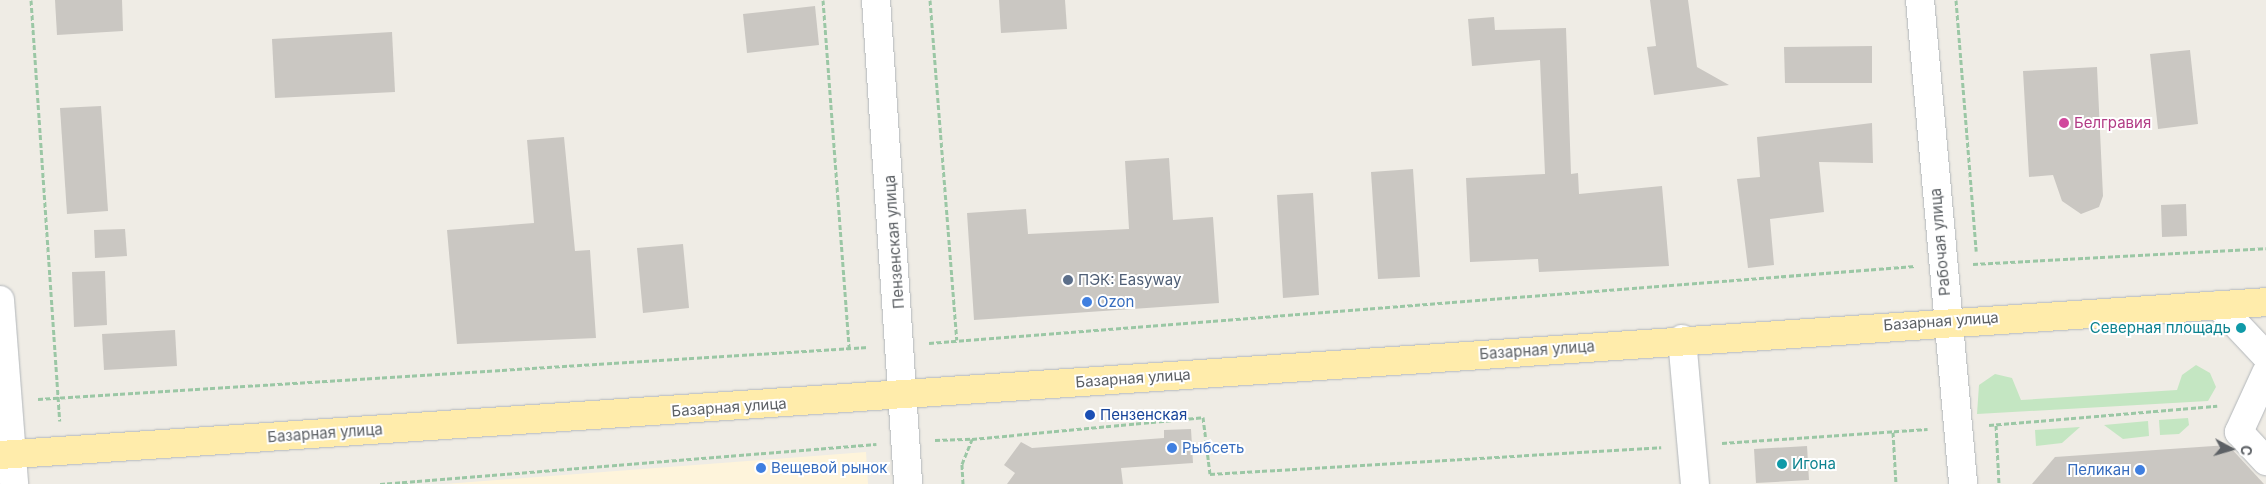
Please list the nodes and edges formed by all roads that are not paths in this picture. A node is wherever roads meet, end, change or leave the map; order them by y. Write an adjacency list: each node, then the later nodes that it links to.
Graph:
1 (876, 0): 10 (street, Пензенская улица)
2 (1920, 0): 6 (street, Рабочая улица)
3 (0, 300): 11 (street)
4 (2266, 302): 5 (main road, Базарная улица)
5 (2218, 305): 6 (main road, Базарная улица); 8 (street)
6 (1947, 320): 7 (main road, Базарная улица); 16 (street, Рабочая улица)
7 (1682, 340): 10 (main road, Базарная улица); 15 (street)
8 (2266, 356)
9 (2266, 373): 12 (street)
10 (902, 394): 11 (main road, Базарная улица); 14 (street, Пензенская улица)
11 (6, 454): 13 (street)
12 (2266, 461)
13 (14, 484)
14 (908, 484)
15 (1695, 484)
16 (1963, 484)

